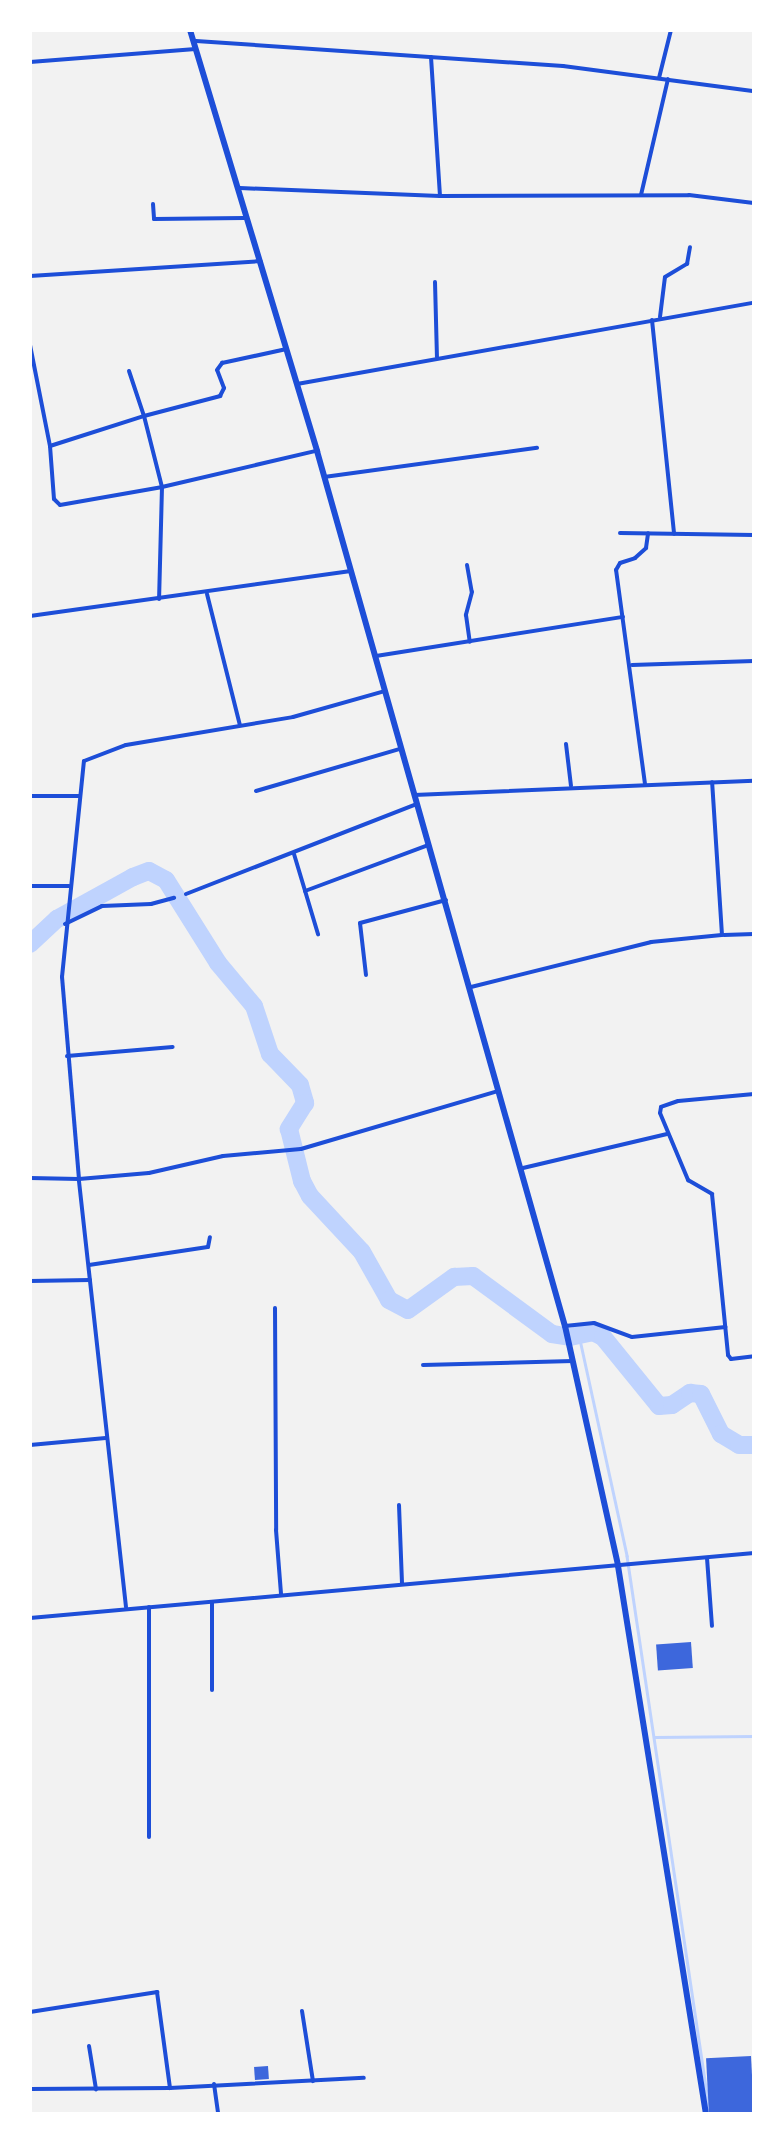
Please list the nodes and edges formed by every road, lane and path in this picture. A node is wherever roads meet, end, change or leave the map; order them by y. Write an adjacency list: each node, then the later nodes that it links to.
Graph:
1 (190, 30): 3 (main road)
2 (671, 30): 6 (street)
3 (195, 45): 4 (street); 5 (street); 9 (main road)
4 (430, 57): 6 (street); 11 (street)
5 (30, 62)
6 (659, 78): 7 (street)
7 (668, 79): 8 (street); 10 (street)
8 (754, 91)
9 (240, 188): 11 (street); 14 (main road)
10 (641, 195): 11 (street); 12 (street)
11 (440, 196)
12 (754, 203)
13 (153, 204): 14 (street)
14 (249, 218): 16 (main road)
15 (690, 247): 20 (street)
16 (261, 261): 17 (street); 23 (main road)
17 (30, 276)
18 (435, 282): 24 (street)
19 (754, 303): 20 (street)
20 (660, 317): 21 (street)
21 (652, 318): 24 (street); 35 (street)
22 (30, 346): 28 (street)
23 (286, 348): 26 (main road); 27 (street)
24 (437, 357): 26 (street)
25 (129, 372): 27 (street)
26 (298, 384): 30 (main road)
27 (144, 416): 28 (street); 32 (street)
28 (50, 446): 32 (street)
29 (536, 448): 31 (street)
30 (317, 451): 31 (main road); 32 (street)
31 (324, 477): 38 (main road)
32 (162, 487): 40 (street)
33 (620, 533): 34 (street)
34 (648, 534): 35 (street); 42 (street)
35 (674, 534): 36 (street)
36 (754, 535)
37 (466, 566): 43 (street)
38 (351, 571): 39 (street); 44 (main road)
39 (206, 592): 40 (street); 48 (street)
40 (159, 598): 41 (street)
41 (30, 616)
42 (625, 617): 43 (street); 46 (street)
43 (470, 642): 44 (street)
44 (376, 656): 47 (main road)
45 (754, 660): 46 (street)
46 (632, 665): 53 (street)
47 (385, 691): 48 (street); 50 (main road)
48 (240, 725): 58 (street)
49 (566, 744): 54 (street)
50 (400, 749): 55 (street); 56 (main road)
51 (754, 781): 52 (street)
52 (712, 782): 53 (street); 71 (street)
53 (645, 784): 54 (street)
54 (571, 786): 56 (street)
55 (256, 791)
56 (414, 795): 59 (main road)
57 (30, 796): 58 (street)
58 (79, 796): 63 (street)
59 (417, 804): 60 (main road); 61 (street)
60 (430, 845): 64 (street); 67 (main road)
61 (294, 854): 64 (street); 65 (street)
62 (30, 886): 63 (street)
63 (69, 886): 68 (street)
64 (305, 891): 69 (street)
65 (186, 894)
66 (174, 898): 68 (street)
67 (446, 900): 72 (street); 73 (main road)
68 (65, 922): 75 (street)
69 (318, 934)
70 (754, 934): 71 (street)
71 (722, 935): 73 (street)
72 (366, 975)
73 (470, 987): 76 (main road)
74 (172, 1048): 75 (street)
75 (67, 1056): 81 (street)
76 (501, 1090): 79 (main road); 81 (street)
77 (754, 1094): 78 (street)
78 (667, 1134): 79 (street); 87 (street)
79 (523, 1168): 88 (main road)
80 (30, 1178): 81 (street)
81 (79, 1179): 83 (street)
82 (210, 1237): 83 (street)
83 (88, 1264): 84 (street)
84 (90, 1280): 85 (street); 92 (street)
85 (30, 1281)
86 (275, 1308): 99 (street)
87 (725, 1327): 88 (street); 89 (street)
88 (566, 1329): 90 (main road)
89 (754, 1356)
90 (573, 1361): 91 (street); 97 (main road)
91 (423, 1364)
92 (106, 1438): 93 (street); 102 (street)
93 (30, 1444)
94 (399, 1505): 98 (street)
95 (754, 1553): 96 (street)
96 (707, 1558): 97 (street); 104 (street)
97 (621, 1565): 98 (street); 117 (main road)
98 (402, 1584): 99 (street)
99 (281, 1594): 100 (street)
100 (212, 1602): 101 (street); 105 (street)
101 (149, 1606): 102 (street); 106 (street)
102 (126, 1608): 103 (street)
103 (30, 1618)
104 (712, 1626)
105 (212, 1690)
106 (148, 1838)
107 (302, 2011): 111 (street)
108 (30, 2012): 113 (street)
109 (89, 2046): 115 (street)
110 (364, 2078): 111 (street)
111 (313, 2081): 112 (street)
112 (214, 2084): 113 (street); 116 (street)
113 (170, 2088): 115 (street)
114 (30, 2089): 115 (street)
115 (96, 2089)
116 (218, 2114)
117 (706, 2114)

